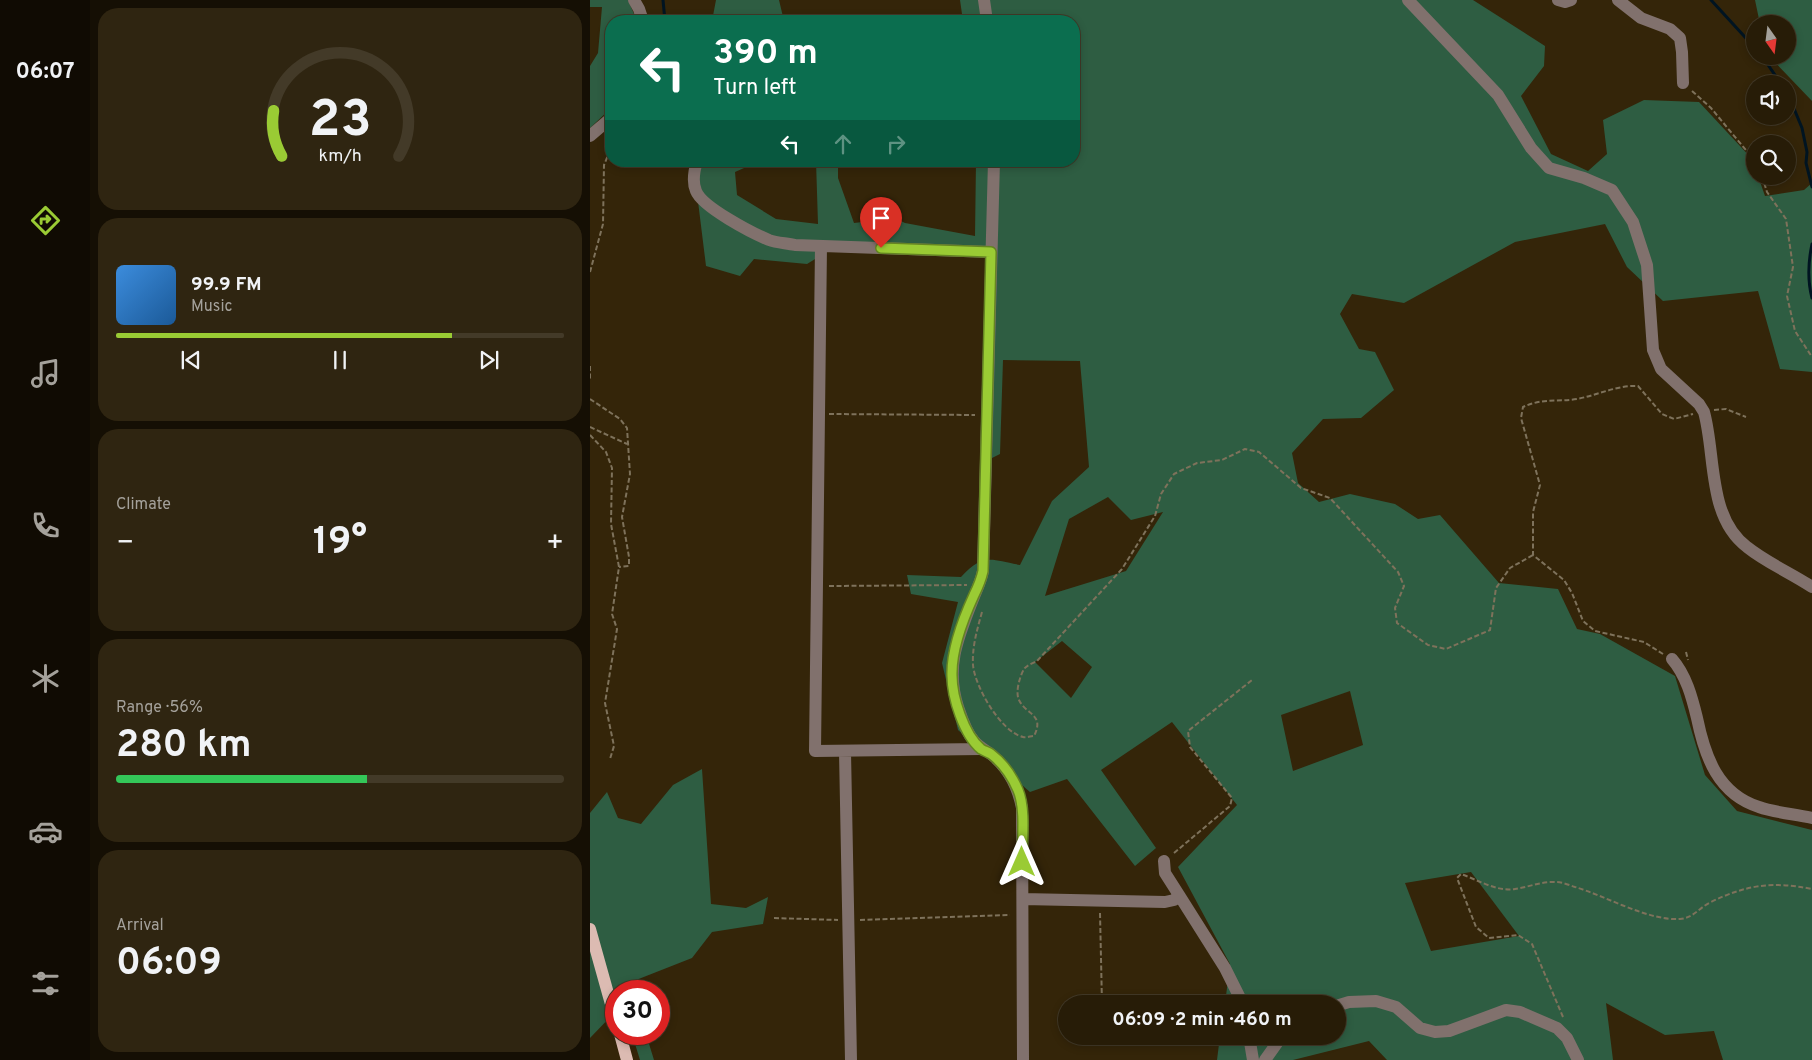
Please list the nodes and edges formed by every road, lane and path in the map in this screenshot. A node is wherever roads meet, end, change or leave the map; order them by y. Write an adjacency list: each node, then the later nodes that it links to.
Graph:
1 (634, 0): 7 (street)
2 (984, 0): 8 (street)
3 (1408, 0): 26 (street)
4 (1558, 0): 5 (street)
5 (1572, 0)
6 (1618, 0): 9 (street)
7 (641, 15)
8 (986, 15)
9 (1683, 83): 12 (path)
10 (605, 123): 11 (street)
11 (590, 136)
12 (1746, 149)
13 (605, 163): 20 (path)
14 (696, 167): 17 (street)
15 (994, 167): 18 (street)
16 (1765, 185): 22 (path)
17 (821, 246): 18 (street); 27 (street)
18 (991, 252): 28 (street)
19 (590, 256): 20 (path)
20 (594, 257): 21 (path)
21 (590, 272)
22 (1812, 357)
23 (590, 366): 24 (path)
24 (590, 380)
25 (590, 399): 32 (path)
26 (1704, 412): 29 (path); 33 (path); 37 (street)
27 (819, 414): 28 (path); 36 (street)
28 (987, 416): 35 (street)
29 (1746, 417)
30 (590, 427): 32 (path)
31 (590, 435): 34 (path)
32 (628, 444): 34 (path)
33 (1534, 555): 38 (path); 39 (path)
34 (619, 567): 43 (path)
35 (981, 583): 36 (path); 41 (street)
36 (817, 586): 42 (street)
37 (1812, 587)
38 (984, 604)
39 (1672, 659): 44 (street)
40 (1252, 680): 45 (path)
41 (981, 749): 42 (street); 48 (street)
42 (845, 752): 52 (street)
43 (610, 759)
44 (1812, 818)
45 (1164, 861): 47 (street)
46 (1812, 889): 58 (path)
47 (1179, 895): 49 (street); 56 (street)
48 (1023, 898): 49 (street); 50 (street)
49 (1100, 900): 55 (path)
50 (1023, 915): 52 (path); 64 (street)
51 (774, 918): 52 (path)
52 (849, 920): 63 (street)
53 (590, 928): 54 (main road)
54 (605, 982)
55 (1102, 995)
56 (1238, 995)
57 (1346, 1003): 58 (street)
58 (1567, 1038): 67 (street)
59 (623, 1045): 62 (main road)
60 (1250, 1045): 65 (street)
61 (1276, 1045): 66 (street)
62 (627, 1060)
63 (851, 1060)
64 (1023, 1060)
65 (1253, 1060)
66 (1265, 1060)
67 (1578, 1060)

